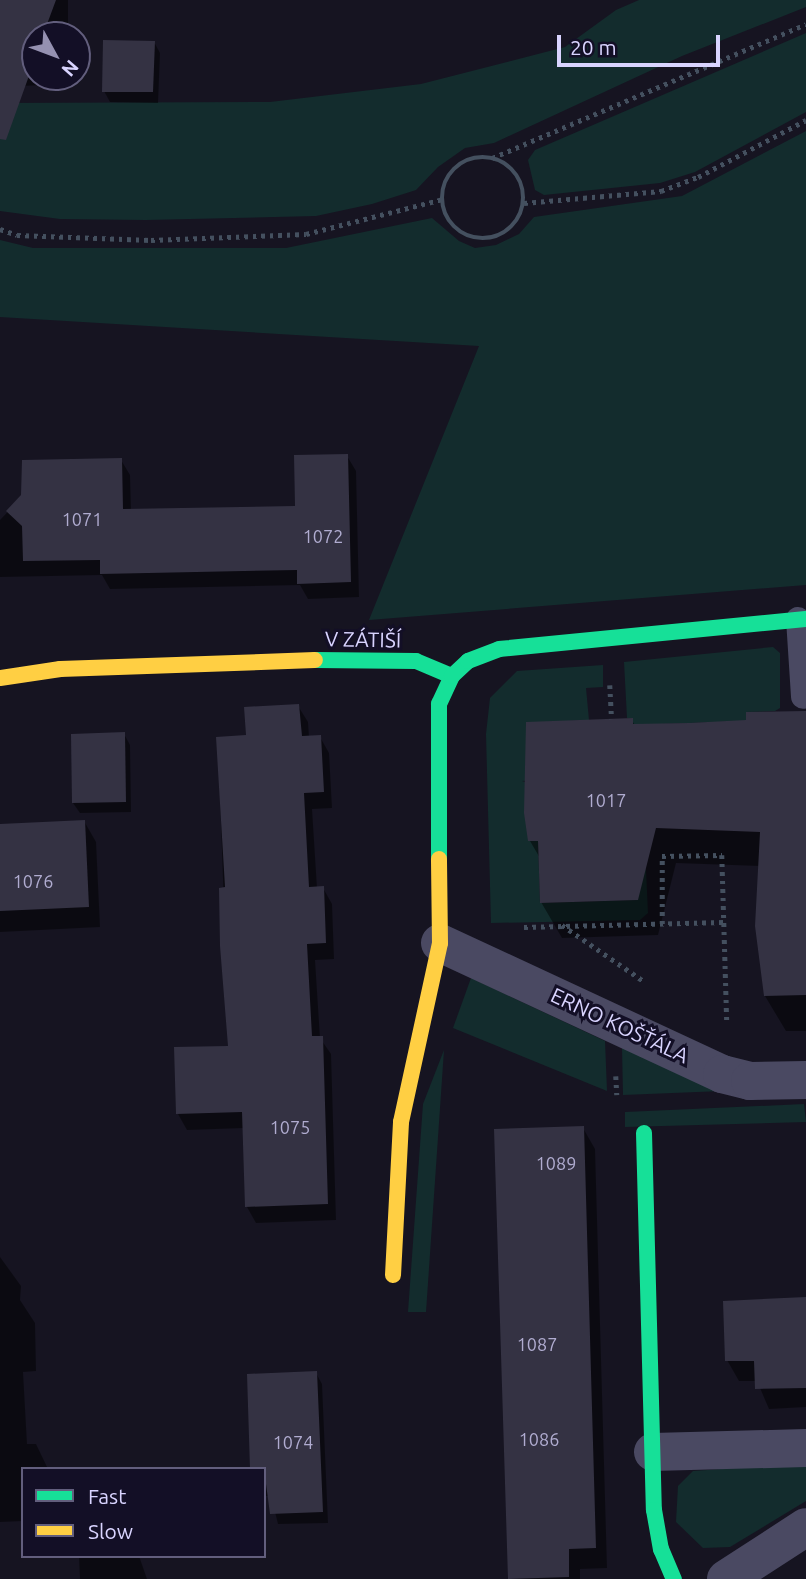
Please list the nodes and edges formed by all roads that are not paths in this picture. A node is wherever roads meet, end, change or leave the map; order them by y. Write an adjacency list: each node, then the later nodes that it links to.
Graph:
1 (802, 619): 2 (street); 4 (lane)
2 (452, 676): 3 (street, V ZÁTIŠÍ); 5 (street)
3 (0, 678)
4 (803, 696)
5 (440, 943): 6 (street, ERNO KOŠŤÁLA); 8 (street)
6 (806, 1080)
7 (644, 1133): 10 (street)
8 (393, 1275)
9 (806, 1448): 10 (street)
10 (653, 1452): 12 (street)
11 (806, 1527): 13 (street)
12 (674, 1579)
13 (726, 1579)

